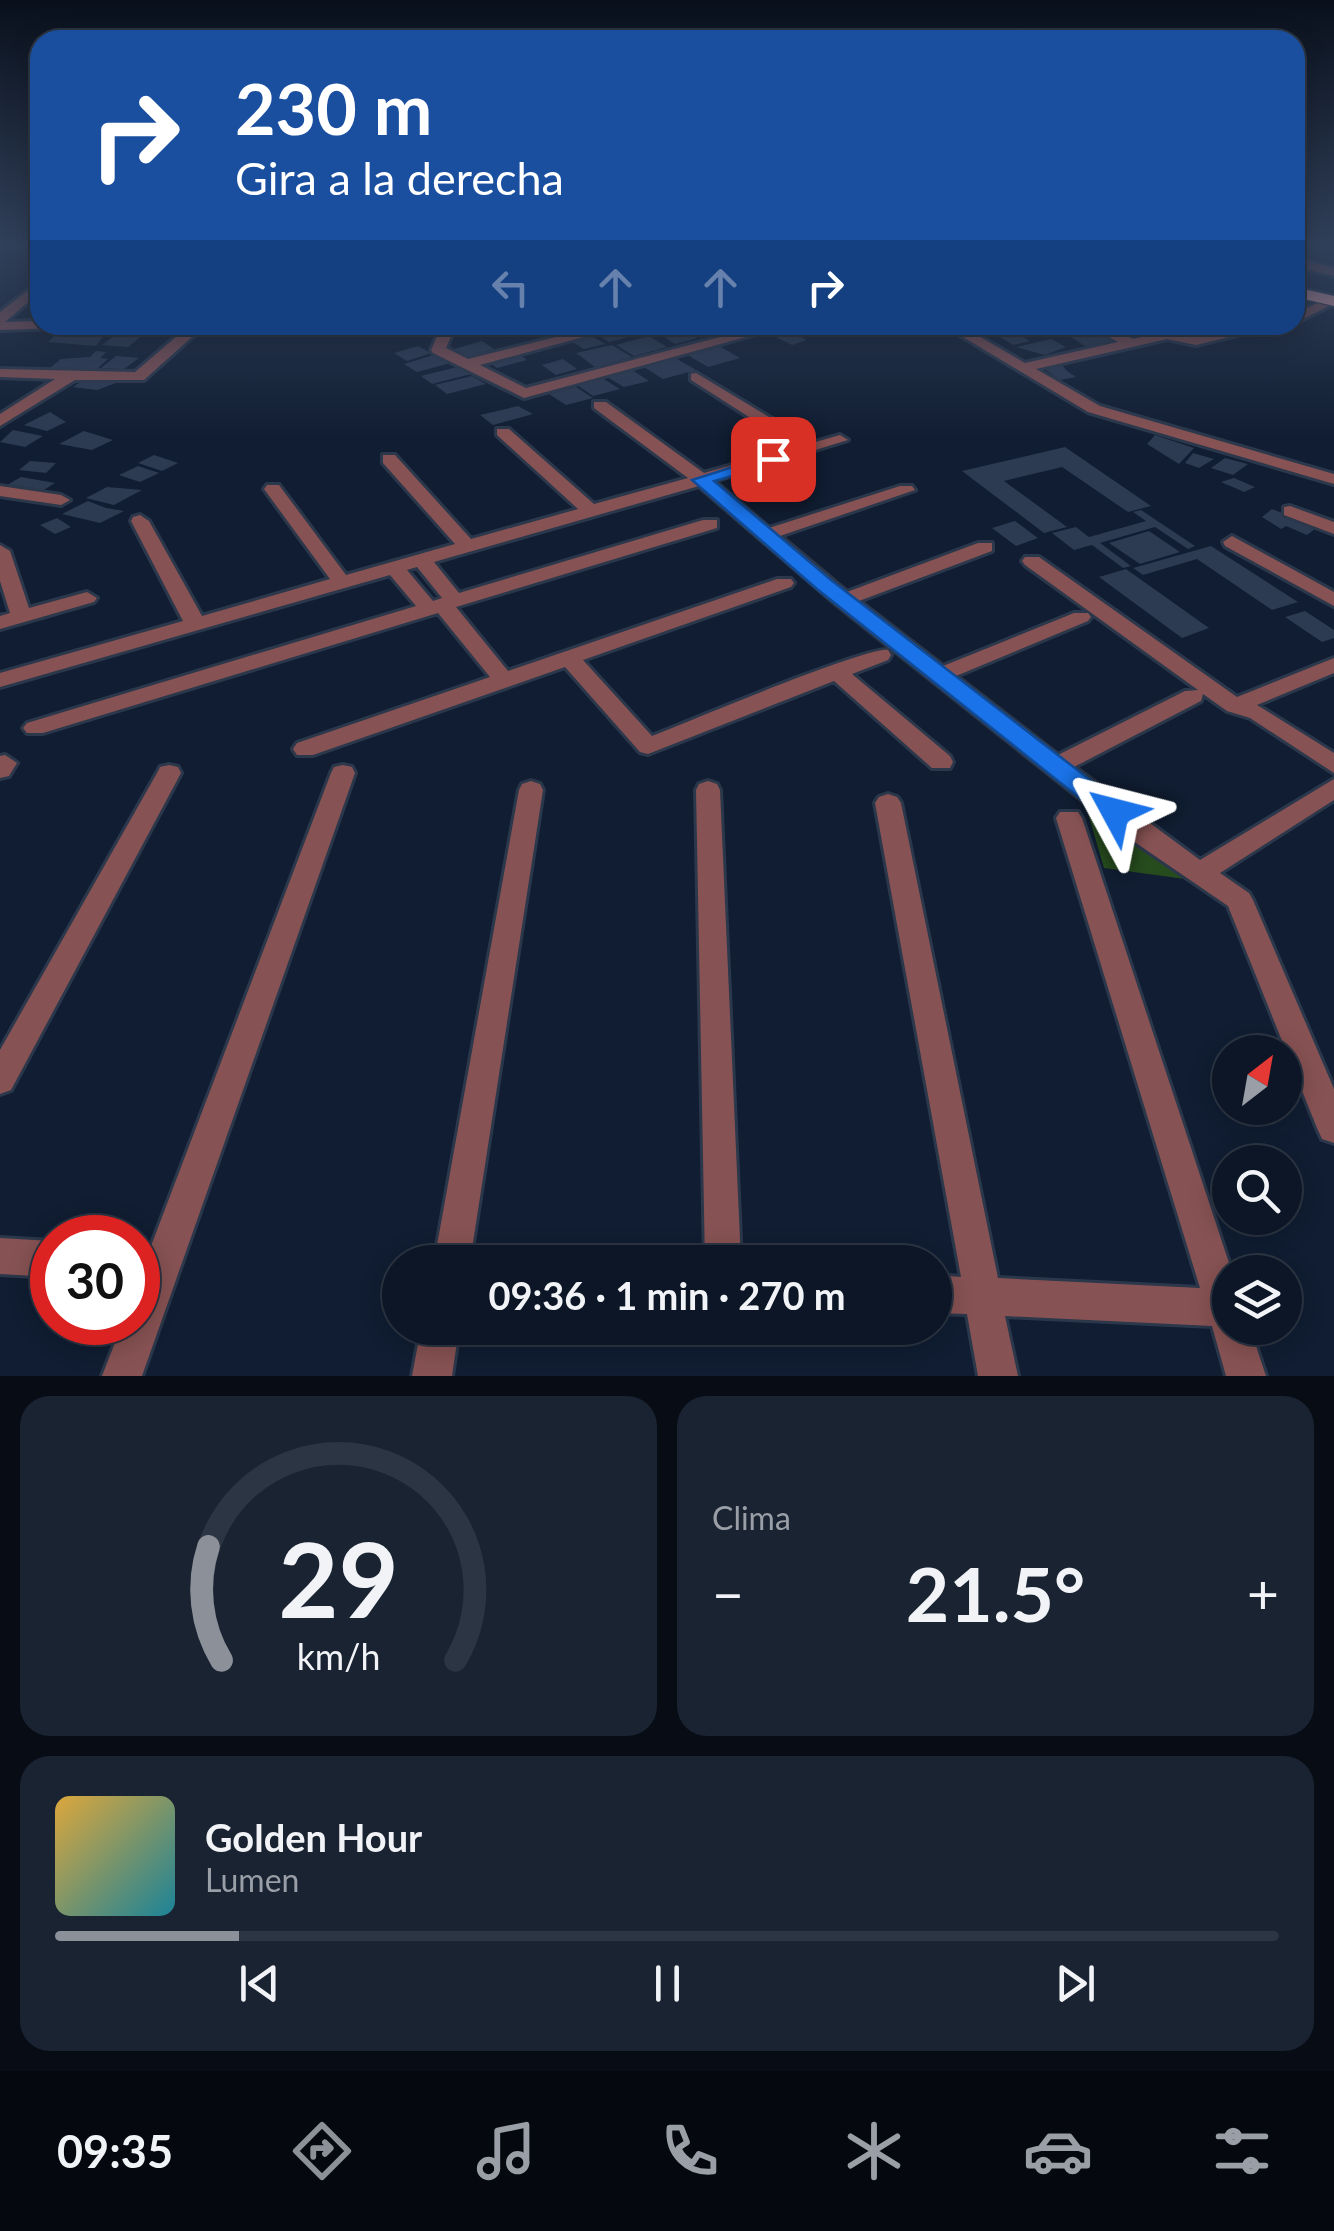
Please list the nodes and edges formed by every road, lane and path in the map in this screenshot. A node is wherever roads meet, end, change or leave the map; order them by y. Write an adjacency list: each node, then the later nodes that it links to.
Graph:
1 (0, 322): 2 (street)
2 (30, 324)
3 (187, 335): 18 (street)
4 (445, 335): 15 (street)
5 (581, 335): 15 (street)
6 (744, 335): 15 (street)
7 (967, 335): 16 (street)
8 (1115, 335): 14 (street)
9 (1166, 335): 12 (street)
10 (1210, 335): 13 (street)
11 (1233, 335): 13 (street)
12 (1160, 337): 13 (street); 14 (street)
13 (1221, 338)
14 (1131, 343): 16 (street)
15 (467, 364)
16 (1022, 368): 26 (street)
17 (0, 373): 18 (street)
18 (72, 375): 21 (street)
19 (696, 378): 24 (street)
20 (600, 404): 27 (street)
21 (0, 421)
22 (502, 432): 32 (street)
23 (840, 440): 24 (street)
24 (810, 449): 27 (street)
25 (389, 458): 39 (street)
26 (1334, 479)
27 (701, 480): 32 (street); 37 (street)
28 (273, 489): 45 (street)
29 (0, 490): 31 (street)
30 (906, 490): 37 (street)
31 (61, 500)
32 (590, 510): 39 (street)
33 (1290, 511): 36 (street)
34 (140, 521): 54 (street)
35 (710, 524): 50 (street)
36 (1334, 528)
37 (766, 534): 48 (street)
38 (1232, 542): 49 (street)
39 (466, 545): 42 (street)
40 (984, 546): 48 (street)
41 (0, 550): 51 (street)
42 (420, 558): 44 (street); 50 (street)
43 (1032, 561): 63 (street)
44 (393, 566): 45 (street); 50 (street)
45 (341, 581): 54 (street)
46 (784, 583): 56 (street)
47 (87, 598): 51 (street)
48 (843, 600): 59 (street)
49 (1334, 600)
50 (442, 605): 61 (street); 64 (street)
51 (22, 617): 53 (street)
52 (1081, 617): 59 (street)
53 (0, 623)
54 (195, 623): 60 (street)
55 (880, 655): 58 (street)
56 (569, 658): 58 (street); 61 (street)
57 (1334, 666): 63 (street)
58 (836, 671): 66 (street)
59 (940, 675): 67 (street)
60 (0, 680)
61 (504, 680): 65 (street)
62 (1193, 696): 67 (street)
63 (1235, 706): 68 (street)
64 (35, 728)
65 (306, 749)
66 (941, 762)
67 (1056, 766): 76 (street)
68 (1334, 766)
69 (169, 773): 77 (street)
70 (343, 773): 79 (street)
71 (1334, 788): 76 (street)
72 (531, 790): 80 (street)
73 (708, 790): 81 (street)
74 (888, 803): 86 (street)
75 (1068, 818): 84 (street)
76 (1199, 873): 78 (street)
77 (0, 1080)
78 (1334, 1128)
79 (160, 1239)
80 (455, 1245)
81 (722, 1245)
82 (0, 1256): 83 (street)
83 (30, 1258)
84 (1212, 1267)
85 (952, 1295): 86 (street)
86 (982, 1296): 87 (street); 93 (street)
87 (1212, 1318)
88 (130, 1345): 91 (street)
89 (437, 1345): 92 (street)
90 (1237, 1345): 94 (street)
91 (122, 1376)
92 (432, 1376)
93 (998, 1376)
94 (1246, 1376)

